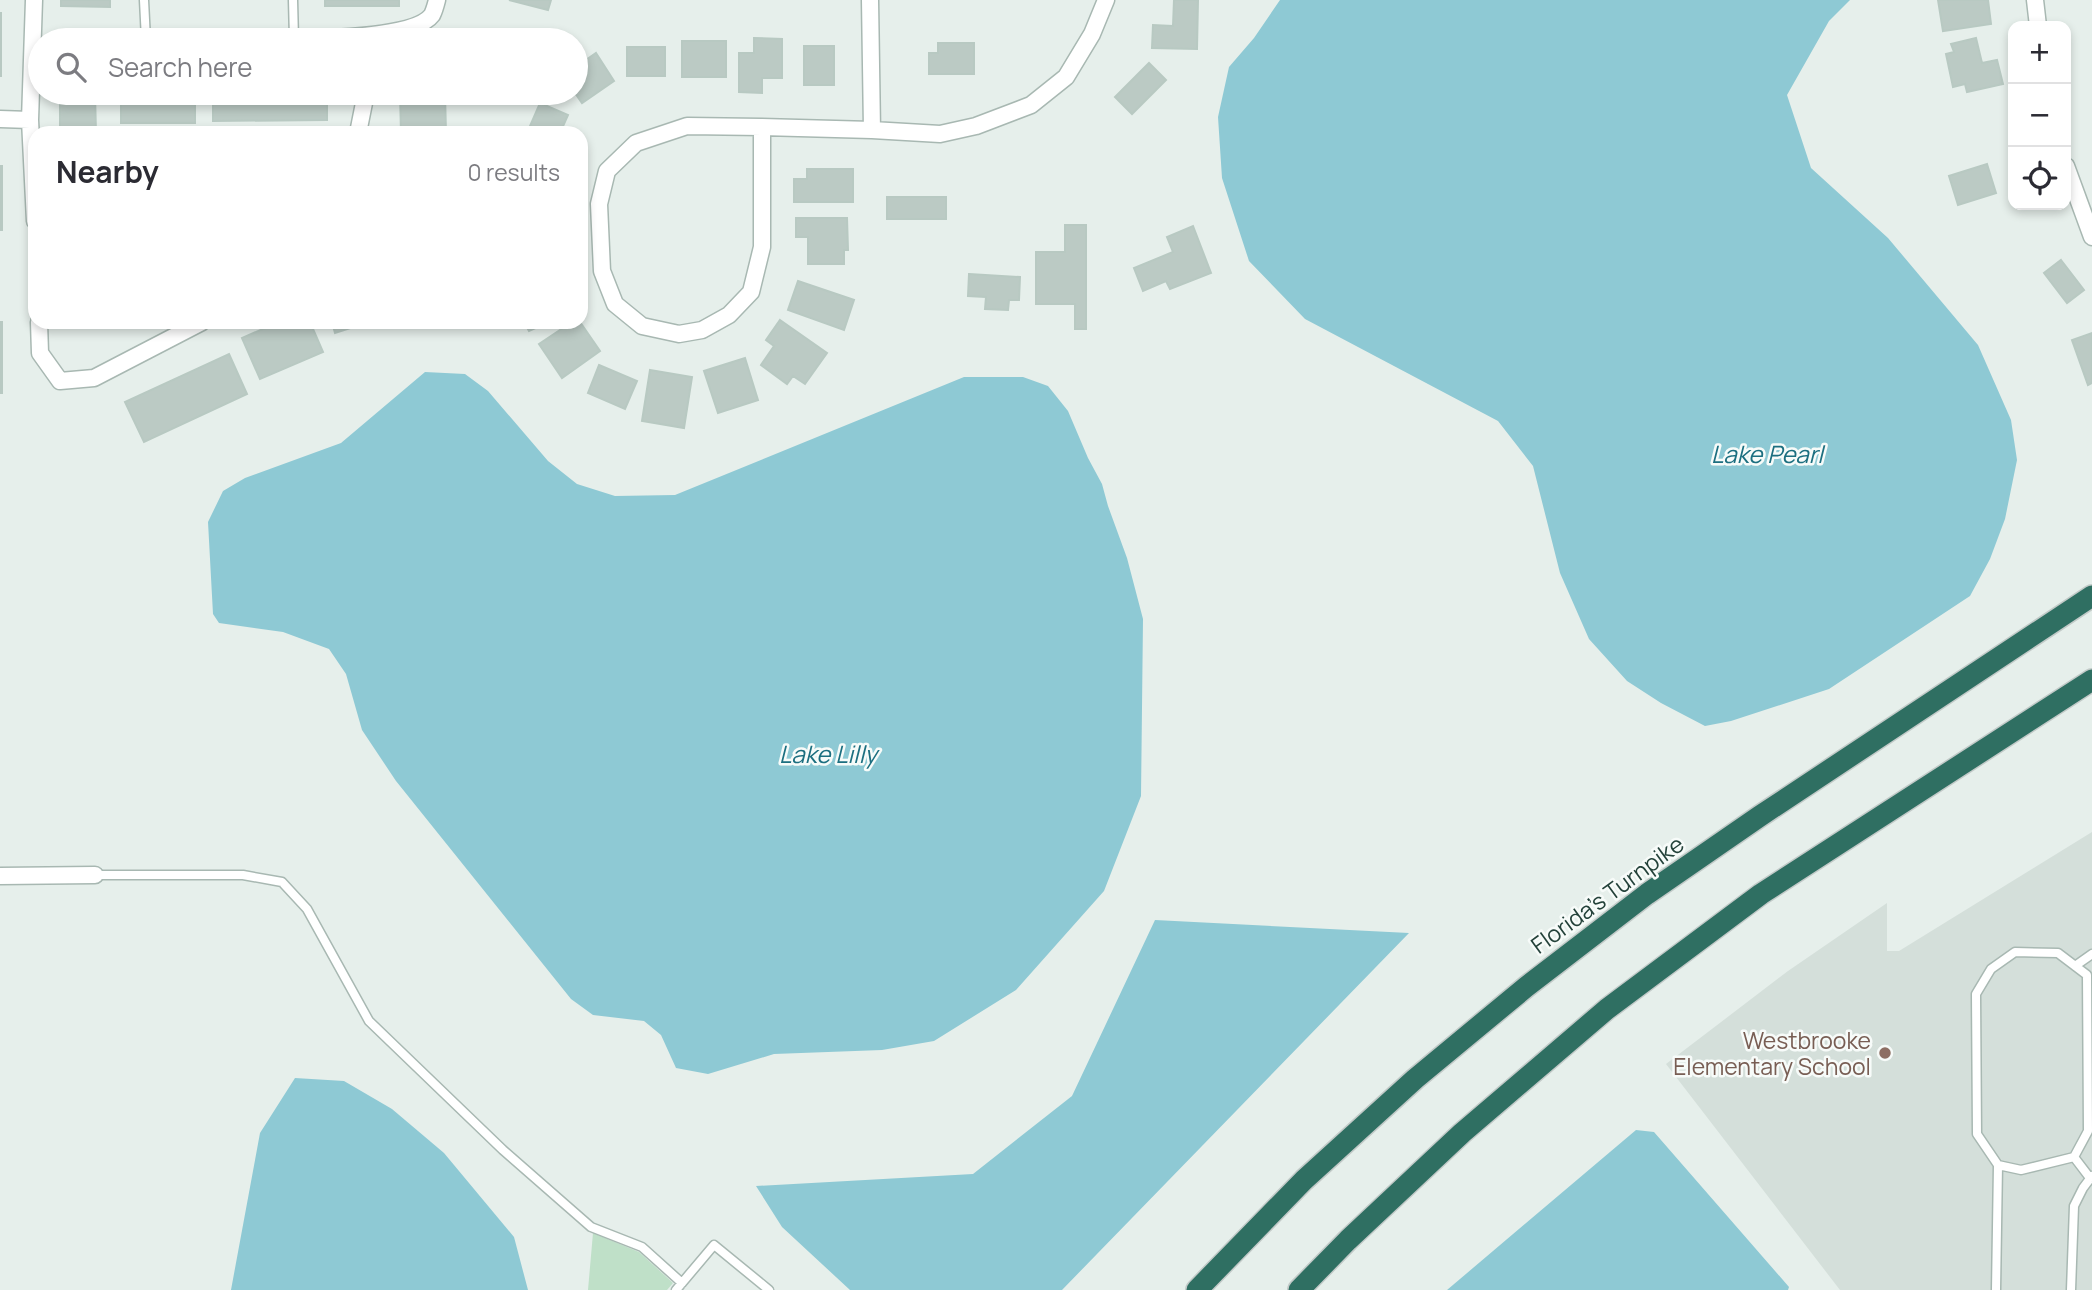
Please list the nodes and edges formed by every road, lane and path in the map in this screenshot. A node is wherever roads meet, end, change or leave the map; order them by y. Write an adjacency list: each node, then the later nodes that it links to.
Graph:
1 (34, 0): 9 (street)
2 (144, 0): 10 (lane)
3 (293, 0): 11 (lane)
4 (437, 0): 12 (street)
5 (870, 0): 20 (street)
6 (1105, 0): 20 (street)
7 (2035, 0): 8 (street)
8 (2037, 21)
9 (36, 28)
10 (145, 28)
11 (294, 28)
12 (414, 28)
13 (32, 105): 16 (street)
14 (364, 105): 18 (street)
15 (0, 119): 16 (street)
16 (30, 120): 17 (street)
17 (30, 126)
18 (359, 126)
19 (762, 127): 19 (street); 20 (street)
20 (872, 130)
21 (2071, 180): 22 (street)
22 (2092, 237)
23 (39, 329): 24 (street)
24 (188, 329)
25 (2092, 596): 36 (highway, Florida's Turnpike)
26 (2092, 680): 37 (highway)
27 (95, 875): 28 (street); 34 (lane)
28 (0, 876)
29 (2092, 954): 30 (lane)
30 (2075, 966): 31 (lane); 32 (lane)
31 (2074, 1157): 32 (lane); 33 (lane)
32 (1998, 1165): 38 (lane)
33 (2091, 1177): 39 (lane)
34 (679, 1286): 35 (lane)
35 (769, 1290)
36 (1197, 1290)
37 (1299, 1290)
38 (1996, 1290)
39 (2071, 1290)

